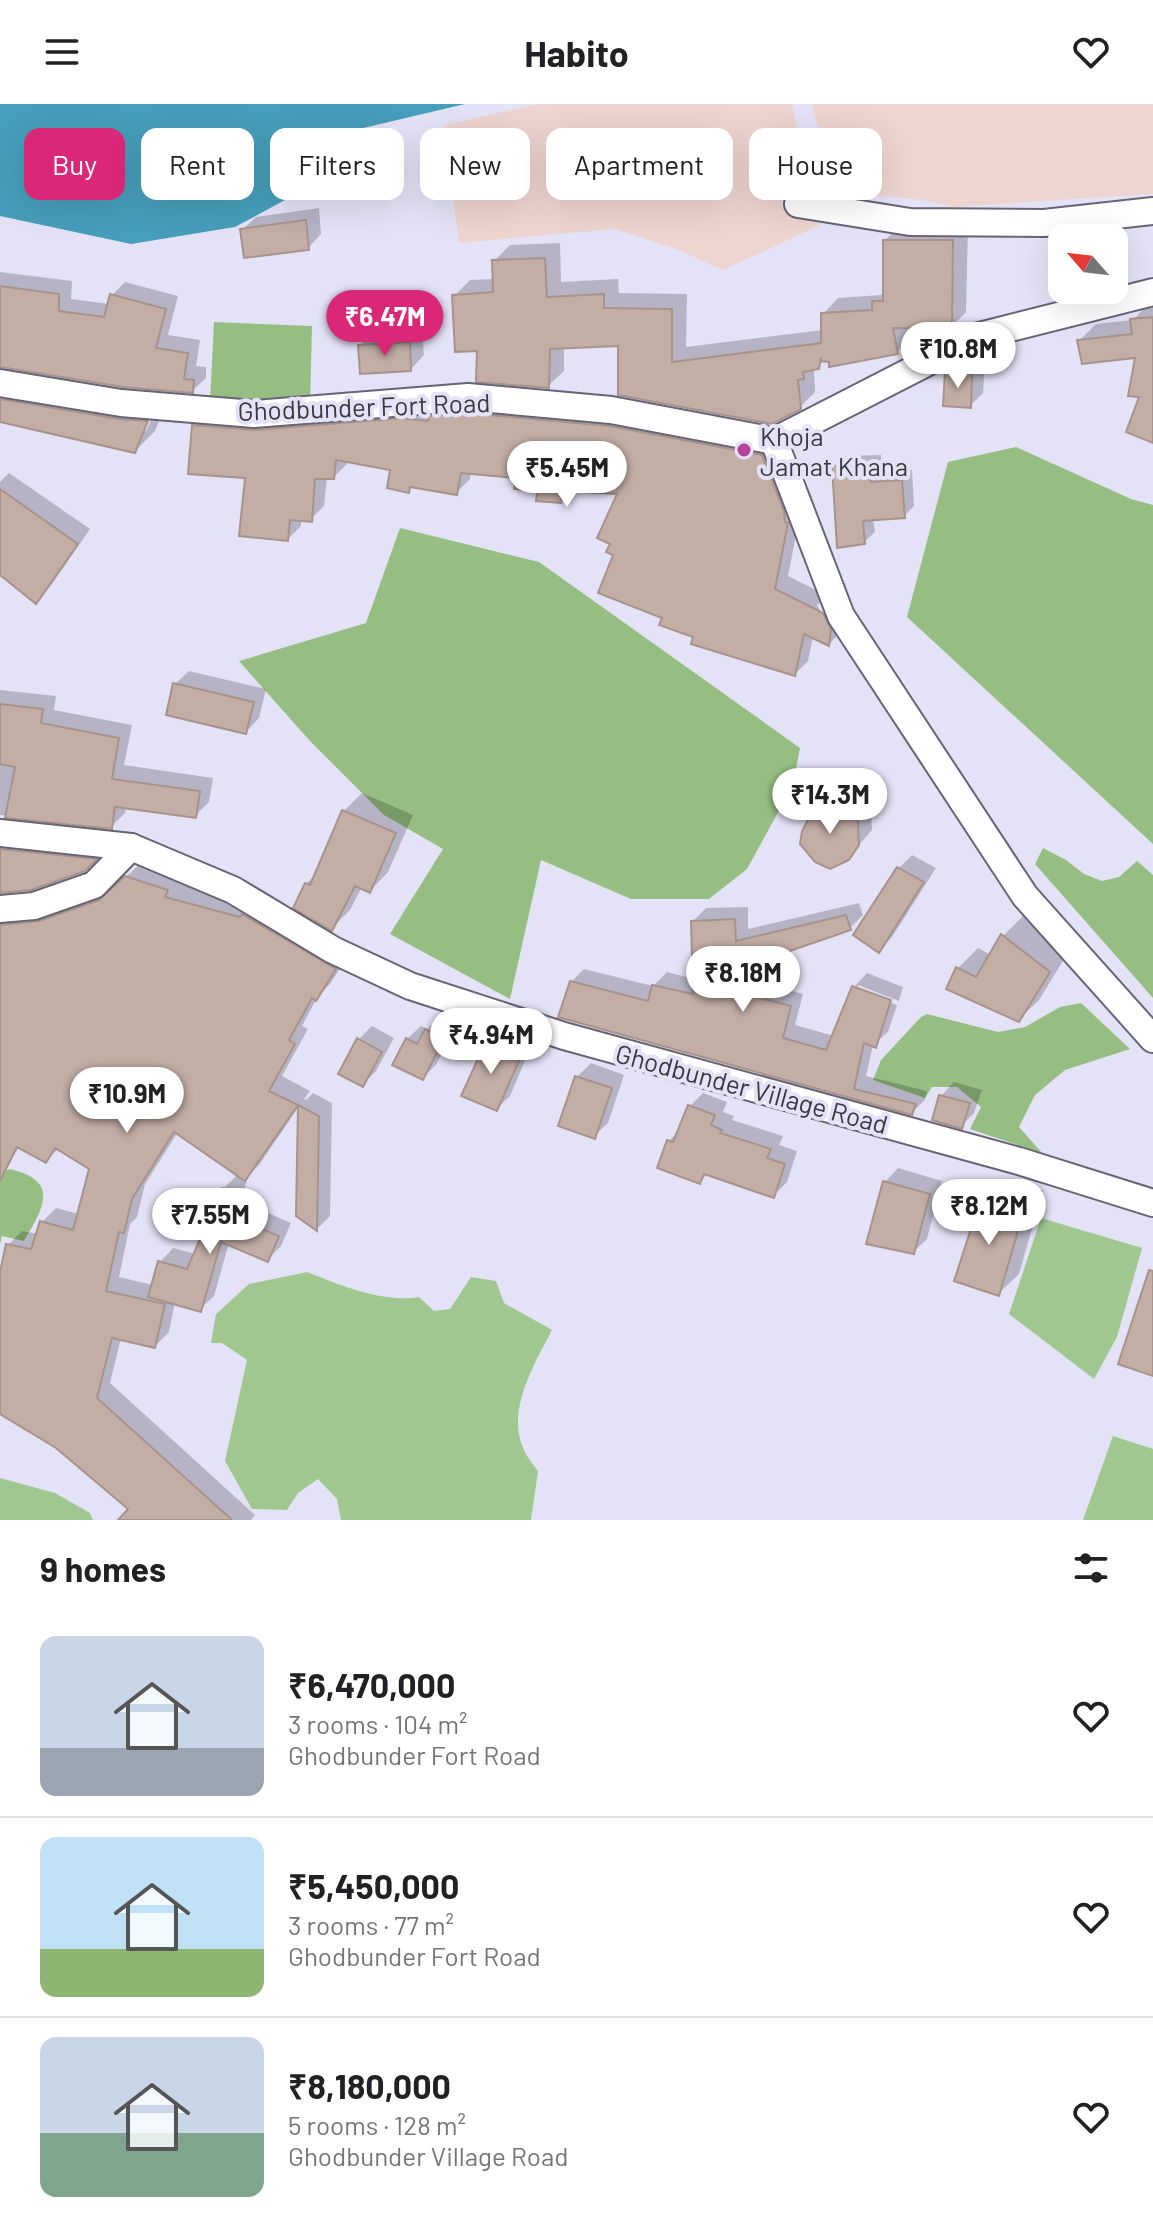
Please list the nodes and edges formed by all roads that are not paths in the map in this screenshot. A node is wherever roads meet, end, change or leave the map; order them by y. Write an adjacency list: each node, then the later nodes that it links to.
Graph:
1 (798, 204): 2 (street)
2 (1153, 211)
3 (1153, 292): 5 (street)
4 (0, 383): 5 (street, Ghodbunder Fort Road)
5 (774, 441): 9 (street)
6 (0, 833): 7 (street, Ghodbunder Village Road)
7 (131, 847): 8 (street); 10 (street, Ghodbunder Village Road)
8 (0, 909)
9 (1153, 1039)
10 (1153, 1203)

